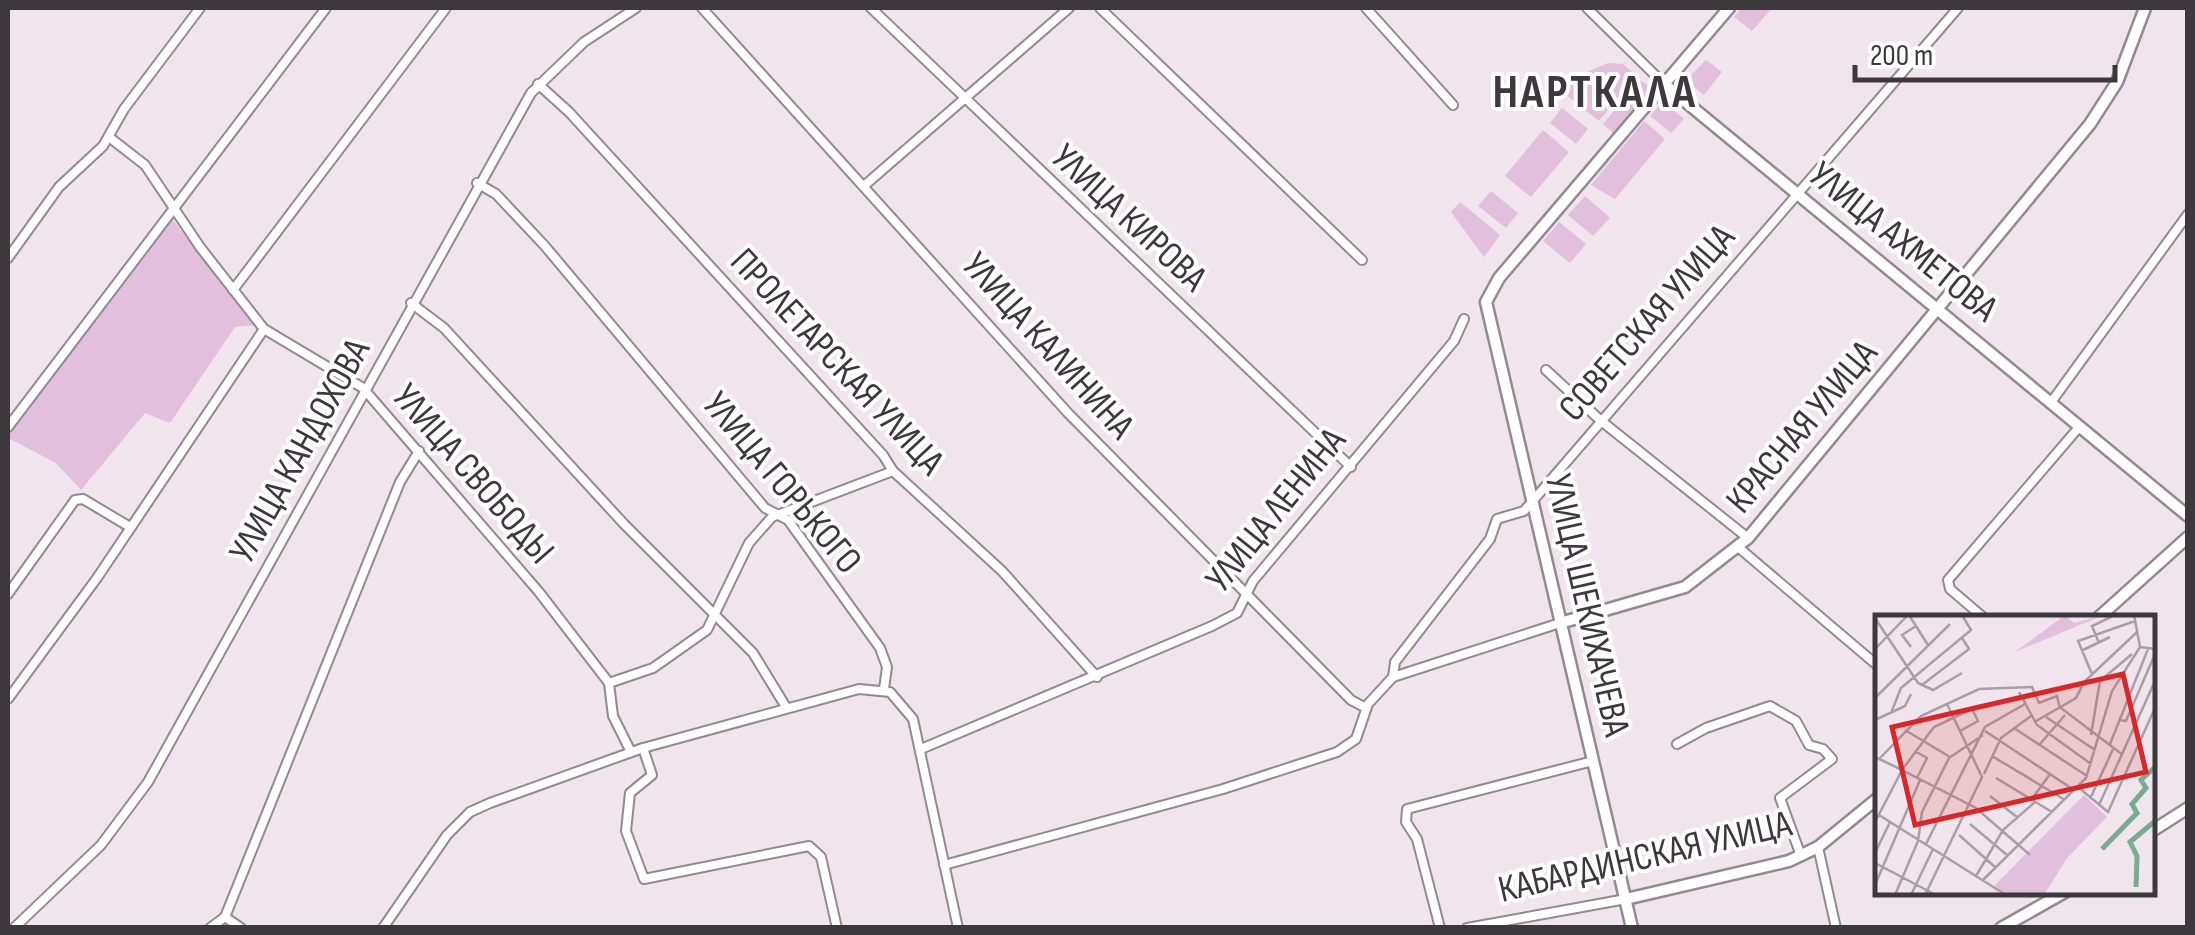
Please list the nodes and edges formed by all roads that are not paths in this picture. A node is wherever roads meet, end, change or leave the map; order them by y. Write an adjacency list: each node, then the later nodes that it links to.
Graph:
1 (200, 8): 18 (street)
2 (326, 8): 22 (street)
3 (446, 8): 26 (street)
4 (636, 8): 14 (street, УЛИЦА КАНДОХОВА)
5 (702, 8): 20 (street, УЛИЦА КАЛИНИНА)
6 (871, 8): 16 (street, УЛИЦА КИРОВА)
7 (1069, 8): 16 (street)
8 (1100, 8): 25 (street)
9 (1366, 8): 17 (street)
10 (1587, 8): 15 (street, УЛИЦА АХМЕТОВА)
11 (1729, 8): 15 (street)
12 (1958, 8): 21 (street, СОВЕТСКАЯ УЛИЦА)
13 (2145, 8): 28 (street, КРАСНАЯ УЛИЦА)
14 (538, 84): 19 (street, УЛИЦА КАНДОХОВА); 39 (street, ПРОЛЕТАРСКАЯ УЛИЦА)
15 (1664, 84): 21 (street, УЛИЦА АХМЕТОВА); 40 (street, УЛИЦА ШЕКИХАЧЕВА)
16 (961, 96): 20 (street); 38 (street, УЛИЦА КИРОВА)
17 (1452, 105)
18 (109, 137): 22 (street, УЛИЦА СВОБОДЫ); 24 (street)
19 (477, 183): 27 (street, УЛИЦА КАНДОХОВА); 41 (street, УЛИЦА ГОРЬКОГО)
20 (864, 185): 48 (street, УЛИЦА КАЛИНИНА)
21 (1796, 194): 28 (street, УЛИЦА АХМЕТОВА); 34 (street, СОВЕТСКАЯ УЛИЦА)
22 (174, 207): 26 (street, УЛИЦА СВОБОДЫ); 36 (street)
23 (2188, 214): 33 (street)
24 (8, 258)
25 (1362, 260)
26 (233, 290): 30 (street, УЛИЦА СВОБОДЫ)
27 (412, 303): 32 (street, УЛИЦА КАНДОХОВА); 51 (street)
28 (1940, 311): 33 (street, УЛИЦА АХМЕТОВА); 45 (street, КРАСНАЯ УЛИЦА)
29 (1464, 319): 38 (street, УЛИЦА ЛЕНИНА)
30 (264, 329): 32 (street, УЛИЦА СВОБОДЫ); 43 (street)
31 (1546, 370): 34 (street)
32 (365, 391): 37 (street, УЛИЦА СВОБОДЫ); 75 (street, УЛИЦА КАНДОХОВА)
33 (2052, 401): 35 (street, УЛИЦА АХМЕТОВА)
34 (1600, 420): 40 (street, СОВЕТСКАЯ УЛИЦА); 45 (street)
35 (2080, 426): 42 (street, УЛИЦА АХМЕТОВА); 49 (street)
36 (8, 427)
37 (418, 451): 56 (street, УЛИЦА СВОБОДЫ); 74 (street)
38 (1351, 468): 48 (street, УЛИЦА ЛЕНИНА)
39 (893, 471): 41 (street); 54 (street, ПРОЛЕТАРСКАЯ УЛИЦА)
40 (1532, 500): 52 (street, УЛИЦА ШЕКИХАЧЕВА); 55 (street, СОВЕТСКАЯ УЛИЦА)
41 (778, 513): 51 (street); 57 (street, УЛИЦА ГОРЬКОГО)
42 (2188, 516)
43 (130, 527): 47 (street); 58 (street)
44 (2188, 537): 50 (street)
45 (1748, 538): 46 (street, КРАСНАЯ УЛИЦА)
46 (1738, 547): 52 (street, КРАСНАЯ УЛИЦА); 53 (street)
47 (8, 594)
48 (1248, 596): 54 (street, УЛИЦА ЛЕНИНА); 60 (street, УЛИЦА КАЛИНИНА)
49 (1980, 615)
50 (2101, 615)
51 (714, 618): 56 (street); 59 (street)
52 (1560, 623): 55 (street, КРАСНАЯ УЛИЦА); 65 (street, УЛИЦА ШЕКИХАЧЕВА)
53 (1875, 663)
54 (1097, 677): 63 (street, УЛИЦА ЛЕНИНА)
55 (1393, 677): 60 (street)
56 (608, 682): 64 (street, УЛИЦА СВОБОДЫ)
57 (884, 690): 59 (street); 63 (street)
58 (8, 699)
59 (786, 707): 62 (street)
60 (1366, 708): 71 (street)
61 (1677, 744): 70 (street)
62 (643, 748): 64 (street); 79 (street)
63 (921, 749): 71 (street)
64 (630, 752): 78 (street)
65 (1593, 761): 73 (street, УЛИЦА ШЕКИХАЧЕВА); 81 (street)
66 (1875, 800): 69 (street, КАБАРДИНСКАЯ УЛИЦА)
67 (2188, 808): 68 (street)
68 (2155, 829)
69 (1818, 847): 70 (street, КАБАРДИНСКАЯ УЛИЦА); 84 (street)
70 (1800, 856): 73 (street, КАБАРДИНСКАЯ УЛИЦА)
71 (944, 865): 80 (street)
72 (2059, 895): 85 (street)
73 (1626, 898): 82 (street, КАБАРДИНСКАЯ УЛИЦА); 83 (street, УЛИЦА ШЕКИХАЧЕВА)
74 (225, 917): 76 (street); 77 (street)
75 (14, 928)
76 (210, 928)
77 (241, 928)
78 (383, 928)
79 (837, 928)
80 (958, 928)
81 (1440, 928)
82 (1467, 928)
83 (1632, 928)
84 (1836, 928)
85 (2001, 928)

